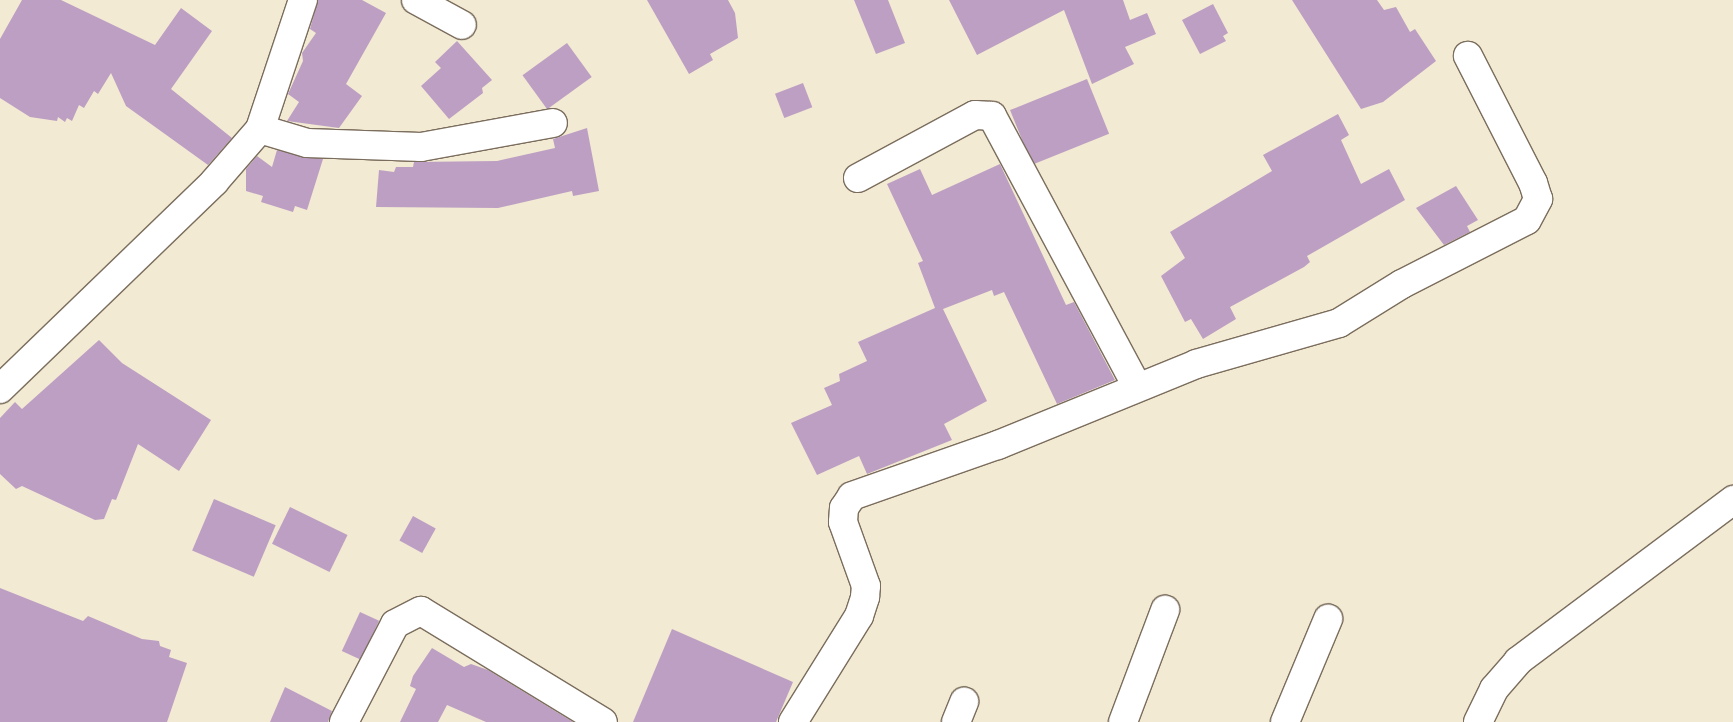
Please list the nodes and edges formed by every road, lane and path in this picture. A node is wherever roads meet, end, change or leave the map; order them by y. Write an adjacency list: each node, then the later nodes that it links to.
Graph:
1 (302, 0): 6 (street)
2 (416, 0): 3 (street)
3 (462, 25)
4 (1468, 56): 8 (street)
5 (553, 123): 6 (street)
6 (260, 130): 9 (street)
7 (858, 178): 8 (street)
8 (1136, 386): 15 (street)
9 (0, 388)
10 (1733, 500): 18 (street)
11 (1164, 610): 16 (street)
12 (1328, 619): 17 (street)
13 (344, 722): 14 (street)
14 (603, 722)
15 (794, 722)
16 (1123, 722)
17 (1286, 722)
18 (1478, 722)

